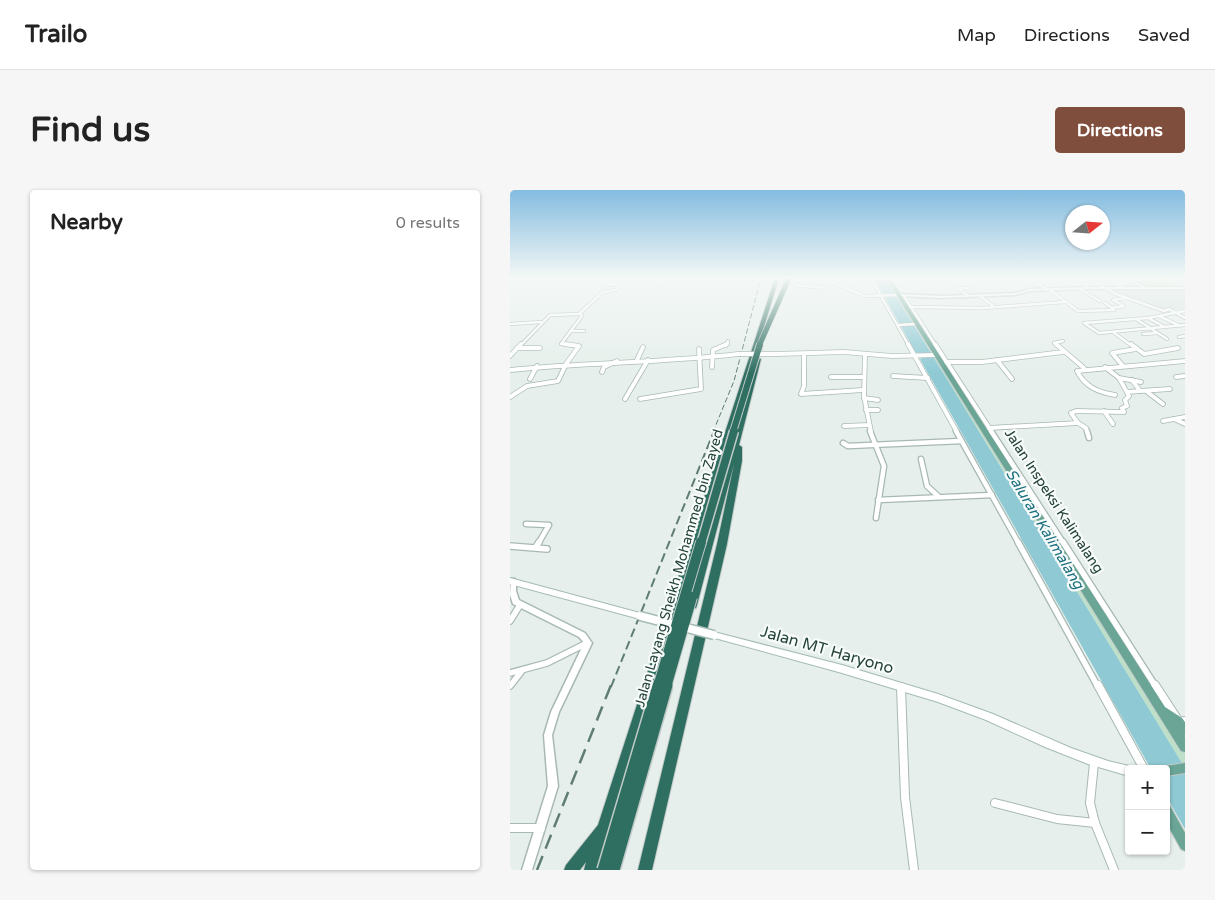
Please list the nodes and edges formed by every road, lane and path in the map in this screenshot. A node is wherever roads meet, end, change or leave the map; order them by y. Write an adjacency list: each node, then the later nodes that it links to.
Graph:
1 (584, 310): 13 (street)
2 (767, 310): 139 (highway)
3 (774, 310): 105 (highway)
4 (776, 310): 146 (highway, Jalan Layang Sheikh Mohammed bin Zayed, bridge)
5 (777, 310): 147 (highway, Jalan Layang Sheikh Mohammed bin Zayed, bridge)
6 (890, 310): 24 (street)
7 (910, 310): 23 (main road, Jalan Inspeksi Kalimalang)
8 (1076, 310): 9 (street)
9 (1105, 310)
10 (1166, 310): 12 (street)
11 (1185, 311): 12 (street)
12 (1174, 312): 14 (street); 16 (street)
13 (580, 314): 20 (street); 32 (street)
14 (1158, 316): 15 (street); 26 (street)
15 (1148, 318): 17 (street); 28 (street)
16 (1185, 318)
17 (1136, 319): 19 (street); 27 (street)
18 (1110, 320): 19 (street); 21 (street); 31 (street)
19 (1122, 320): 29 (street)
20 (541, 322): 22 (street); 43 (street)
21 (1096, 322): 33 (street); 33 (street)
22 (510, 324)
23 (918, 324): 24 (street); 41 (main road, Jalan Inspeksi Kalimalang)
24 (899, 325): 53 (street)
25 (1185, 325): 26 (street)
26 (1179, 326): 28 (street)
27 (1152, 328): 28 (street); 29 (street); 34 (street)
28 (1165, 328)
29 (1137, 329): 31 (street)
30 (584, 330): 32 (street)
31 (1125, 330): 33 (street)
32 (570, 331): 62 (street)
33 (1111, 332): 47 (street)
34 (1158, 333): 35 (street); 38 (street)
35 (1143, 334)
36 (1179, 336): 37 (street)
37 (1185, 336)
38 (1167, 339)
39 (728, 341): 54 (street)
40 (1063, 341): 48 (street)
41 (934, 346): 51 (main road, Jalan Inspeksi Kalimalang); 60 (street, Jalan Inspeksi Kalimalang)
42 (643, 347): 56 (street)
43 (517, 348): 44 (street); 52 (street)
44 (540, 348)
45 (1178, 348): 47 (street)
46 (699, 349): 55 (street)
47 (1137, 349): 64 (street)
48 (1063, 352): 58 (street); 67 (street)
49 (804, 354): 50 (street); 54 (street, bridge); 82 (street)
50 (865, 354): 53 (street); 74 (street)
51 (933, 355): 53 (street); 60 (main road, Jalan Inspeksi Kalimalang)
52 (510, 356)
53 (917, 356): 75 (street)
54 (713, 357): 55 (street); 65 (street)
55 (698, 359): 57 (street); 90 (street)
56 (638, 360): 57 (street); 59 (street)
57 (648, 360): 88 (street)
58 (997, 360): 60 (street); 78 (street)
59 (617, 361): 62 (street); 69 (street)
60 (944, 362): 104 (main road, Jalan Inspeksi Kalimalang)
61 (1184, 362): 64 (street)
62 (566, 364): 63 (street); 87 (street)
63 (537, 366): 68 (street); 77 (street)
64 (1122, 366): 66 (street)
65 (712, 367)
66 (1104, 367): 67 (street); 76 (street)
67 (1085, 368): 86 (street)
68 (510, 370)
69 (602, 372)
70 (893, 376): 75 (street)
71 (1185, 376): 73 (street)
72 (831, 377): 74 (street)
73 (1176, 377)
74 (862, 378): 82 (street)
75 (928, 378): 107 (street)
76 (1119, 378): 79 (street); 85 (street)
77 (530, 379)
78 (1012, 380)
79 (1132, 380): 80 (street); 83 (street)
80 (1141, 382)
81 (1170, 389): 84 (street)
82 (863, 390): 89 (street)
83 (1140, 391): 84 (street); 85 (street)
84 (1146, 391): 92 (street)
85 (1127, 392): 95 (street)
86 (1115, 395)
87 (510, 397)
88 (625, 398)
89 (864, 398): 91 (street); 93 (street)
90 (640, 399)
91 (878, 400)
92 (1163, 404)
93 (866, 410): 94 (street); 102 (street)
94 (878, 410)
95 (1104, 411): 99 (street); 100 (street)
96 (1185, 417): 97 (street)
97 (1173, 419): 98 (street); 101 (street)
98 (1163, 421)
99 (1078, 423): 104 (street); 106 (street)
100 (1113, 424)
101 (1185, 424)
102 (869, 425): 103 (street); 109 (street)
103 (844, 426)
104 (987, 428): 128 (main road, Jalan Inspeksi Kalimalang); 129 (street, Jalan Inspeksi Kalimalang)
105 (738, 434): 148 (highway); 149 (highway)
106 (1089, 438)
107 (961, 441): 109 (street); 111 (street)
108 (843, 443): 109 (street)
109 (876, 446): 113 (street)
110 (921, 459): 112 (street)
111 (992, 494): 112 (street); 132 (street)
112 (939, 496): 113 (street)
113 (878, 500): 114 (street)
114 (876, 518)
115 (526, 524): 117 (street)
116 (510, 546): 117 (street)
117 (536, 547): 118 (street)
118 (547, 549)
119 (512, 581): 120 (street); 127 (main road, Jalan MT Haryono, bridge)
120 (511, 592): 121 (street)
121 (520, 605): 122 (street); 123 (street)
122 (510, 621)
123 (588, 643): 124 (street); 141 (street)
124 (521, 671): 125 (street); 126 (street)
125 (510, 673)
126 (510, 686)
127 (901, 687): 131 (main road, Jalan MT Haryono); 150 (street)
128 (1156, 702): 129 (main road, Jalan Inspeksi Kalimalang); 130 (main road, Jalan Inspeksi Kalimalang)
129 (1183, 725)
130 (1185, 748)
131 (1094, 763): 134 (main road, Jalan MT Haryono); 138 (street)
132 (1142, 765)
133 (1185, 768): 135 (main road)
134 (1125, 770)
135 (1170, 770)
136 (995, 803): 138 (street)
137 (1170, 817): 142 (main road)
138 (1095, 824): 151 (street)
139 (605, 826): 144 (highway); 145 (highway)
140 (510, 828): 141 (street)
141 (542, 828): 143 (street)
142 (1185, 845)
143 (528, 870)
144 (571, 870)
145 (591, 870)
146 (604, 870)
147 (613, 870)
148 (618, 870)
149 (644, 870)
150 (914, 870)
151 (1114, 870)

